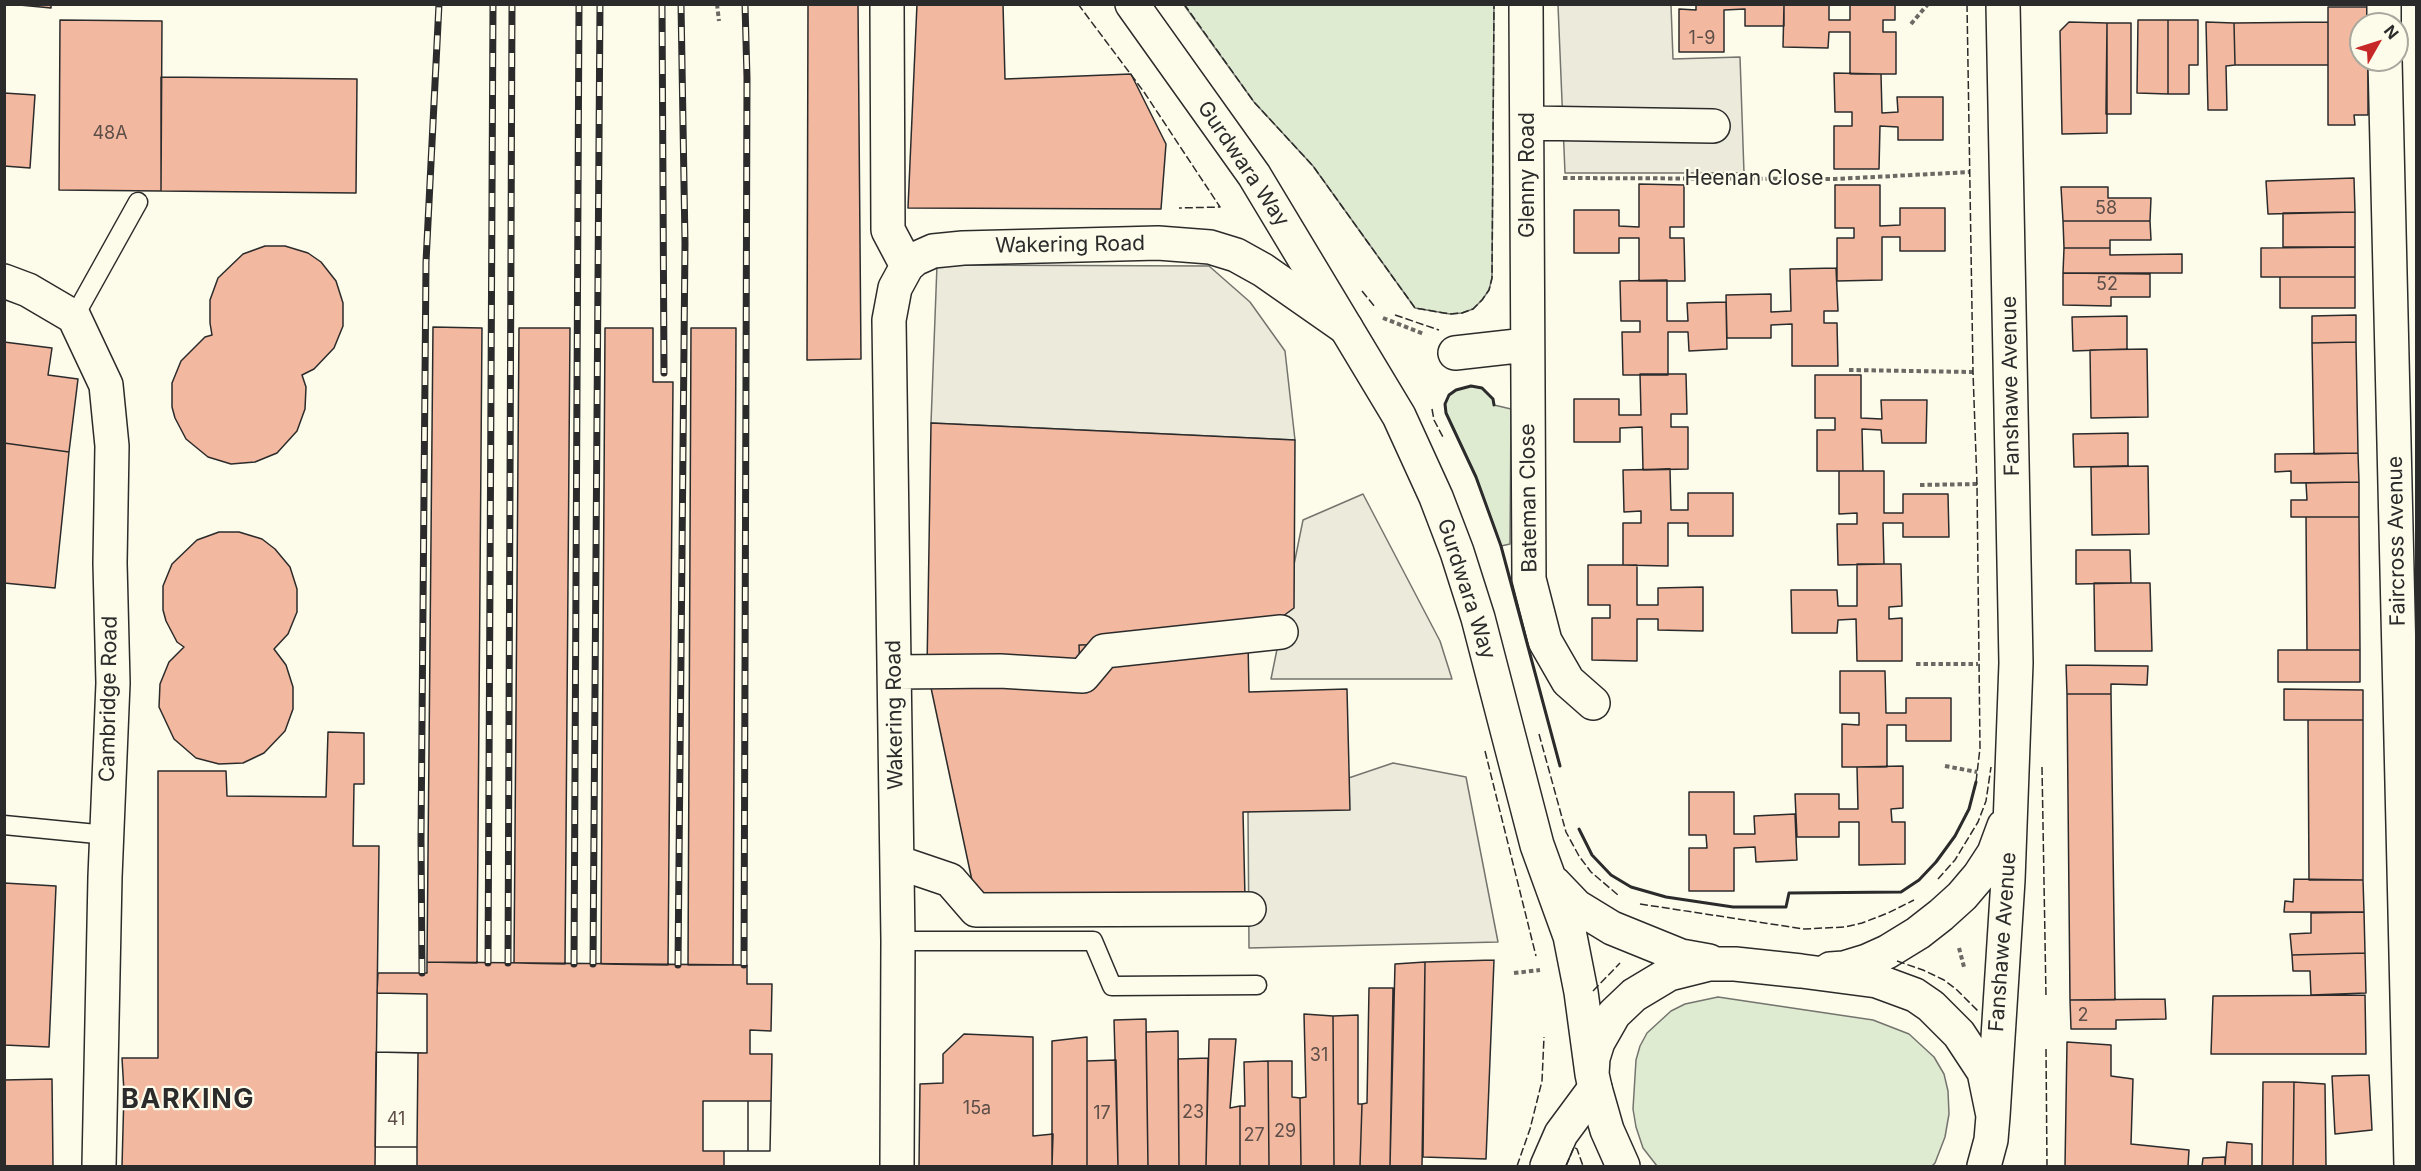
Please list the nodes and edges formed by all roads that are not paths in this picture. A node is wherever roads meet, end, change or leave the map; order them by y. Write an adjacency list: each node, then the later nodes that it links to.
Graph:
1 (887, 4): 10 (street)
2 (1132, 4): 13 (street, Gurdwara Way)
3 (1526, 4): 6 (street, Glenny Road)
4 (2003, 4): 19 (street, Fanshawe Avenue)
5 (2385, 72): 35 (street, Faircross Avenue)
6 (1528, 123): 7 (street); 14 (street, Glenny Road)
7 (1713, 126)
8 (138, 202): 12 (lane)
9 (1236, 255): 10 (street, Wakering Road); 13 (street, Gurdwara Way)
10 (907, 266): 17 (street, Wakering Road)
11 (4, 281): 12 (street)
12 (74, 317): 21 (street, Cambridge Road)
13 (1346, 328): 23 (street, Gurdwara Way)
14 (1526, 345): 15 (street); 18 (street, Bateman Close)
15 (1455, 353)
16 (1281, 632): 17 (street)
17 (894, 672): 22 (street, Wakering Road)
18 (1593, 703)
19 (1998, 770): 27 (street, Fanshawe Avenue); 30 (street, Fanshawe Avenue)
20 (4, 825): 21 (lane)
21 (107, 834): 31 (street, Cambridge Road)
22 (897, 862): 24 (street); 25 (street, Wakering Road)
23 (1544, 866): 26 (street, Gurdwara Way); 29 (street, Gurdwara Way)
24 (1249, 909)
25 (898, 941): 28 (lane); 32 (street, Wakering Road)
26 (1735, 964): 27 (street); 29 (street)
27 (1801, 971): 30 (street)
28 (1257, 985)
29 (1593, 1081): 33 (street); 34 (street, Gurdwara Way)
30 (1992, 1147)
31 (99, 1167)
32 (897, 1167)
33 (1547, 1167)
34 (1623, 1167)
35 (2411, 1167)

